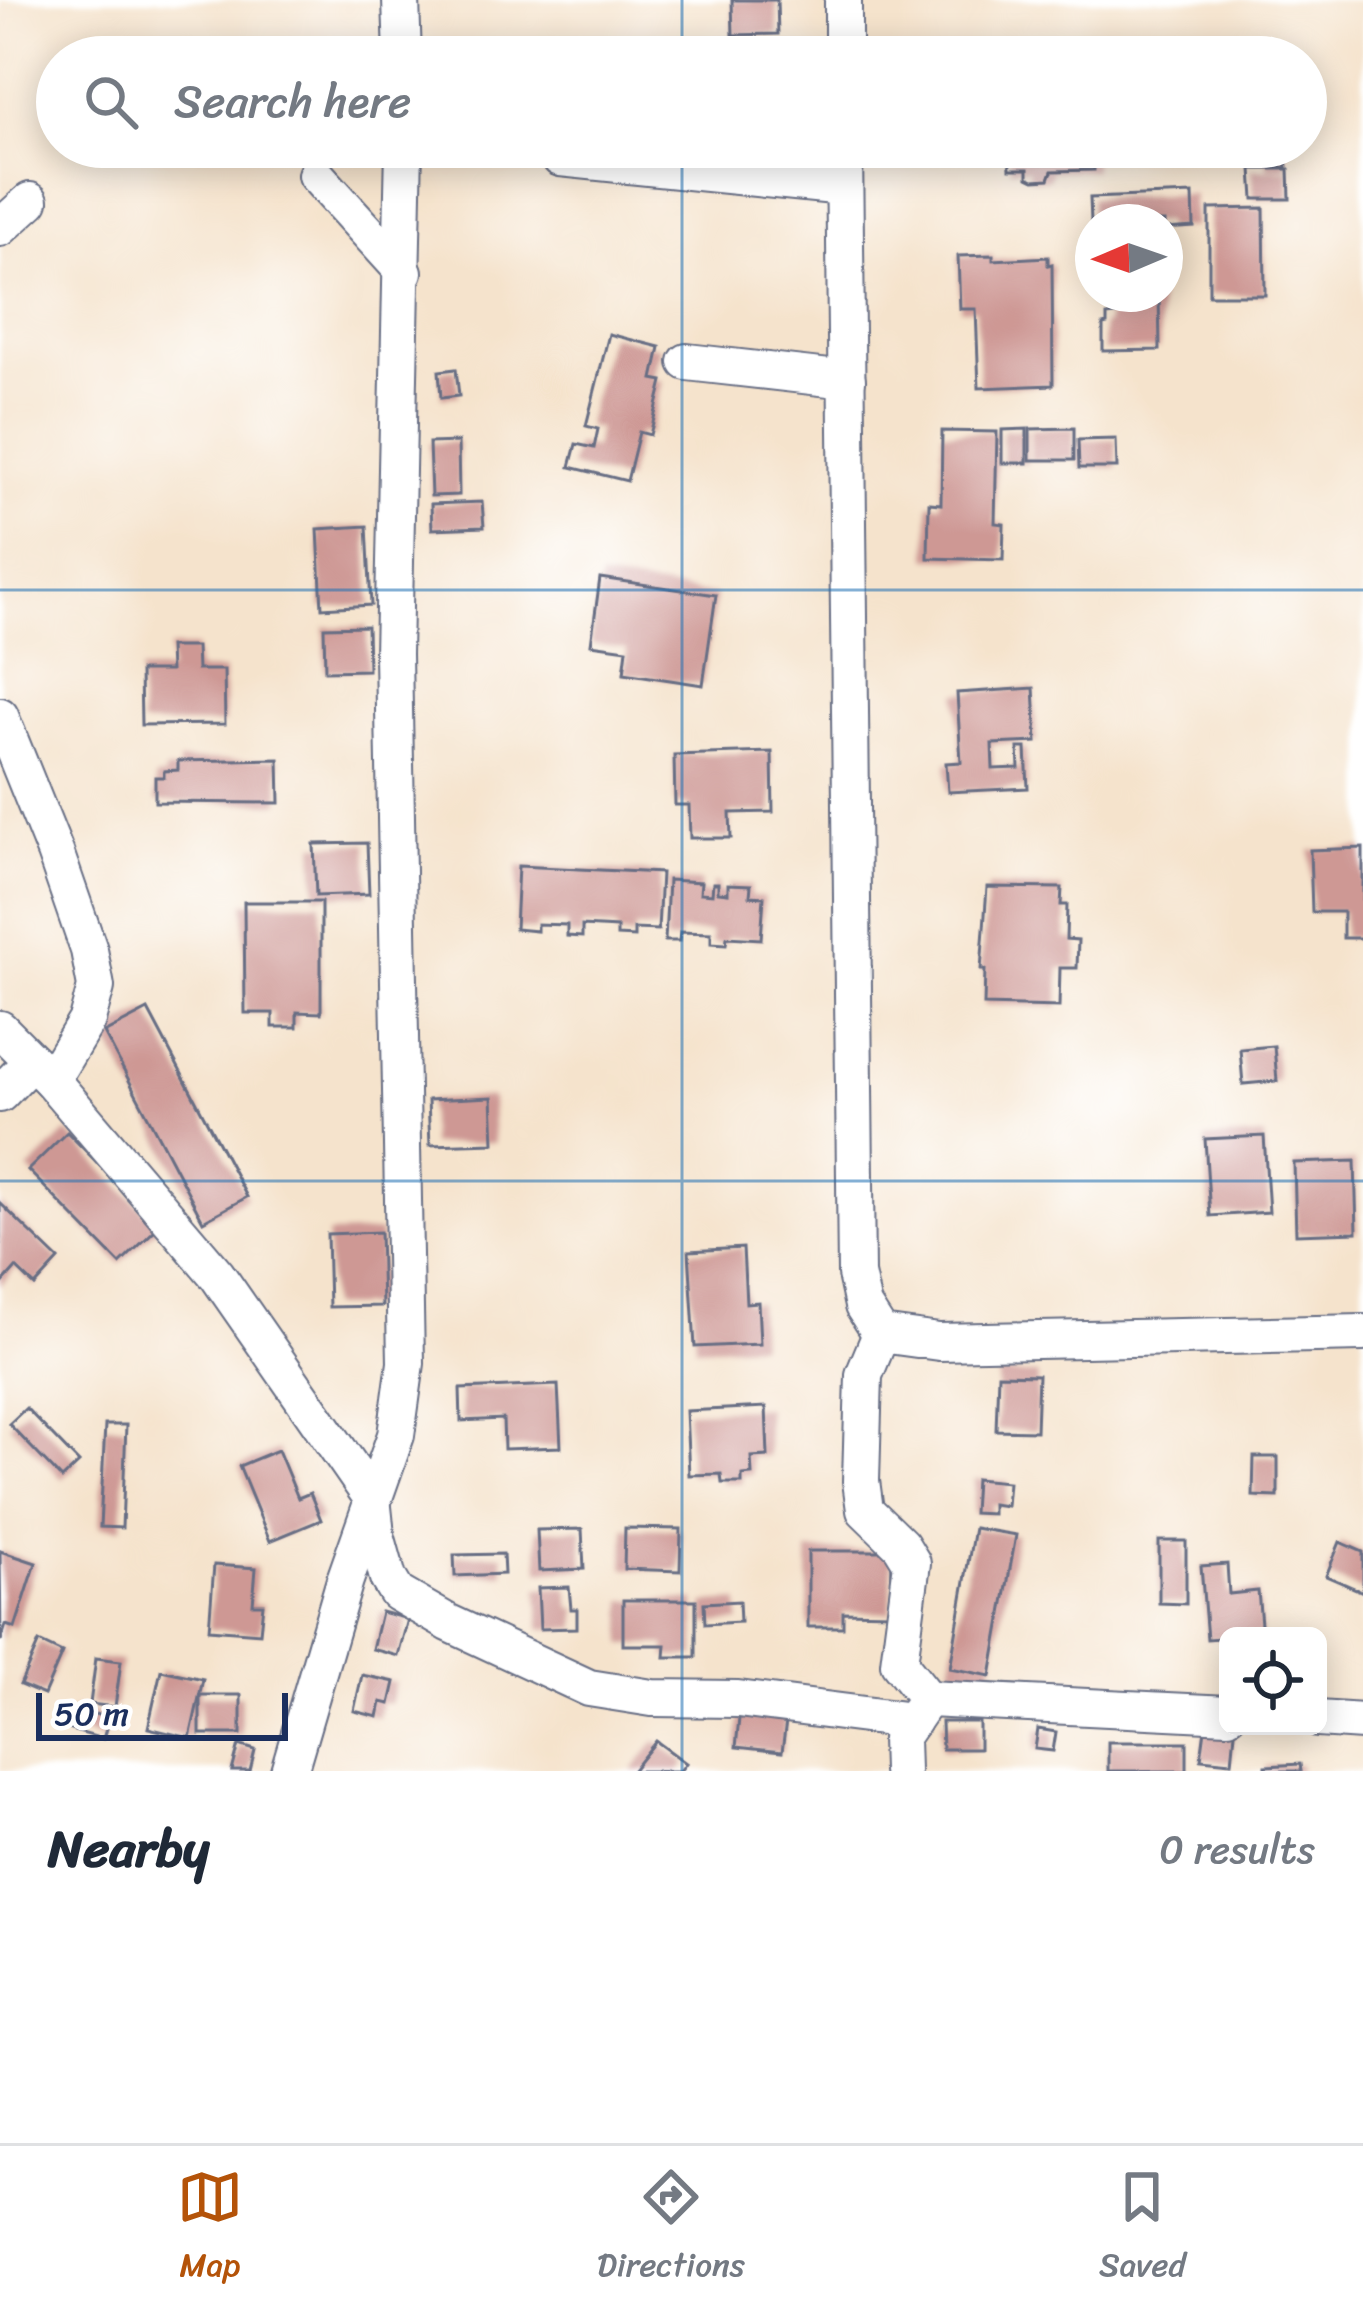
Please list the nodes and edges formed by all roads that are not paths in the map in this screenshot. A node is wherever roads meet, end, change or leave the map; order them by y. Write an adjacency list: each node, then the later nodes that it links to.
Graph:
1 (401, 0): 3 (street)
2 (843, 0): 4 (street)
3 (402, 36)
4 (843, 36)
5 (404, 168): 12 (street)
6 (658, 168): 9 (street)
7 (844, 168): 9 (street)
8 (316, 176): 12 (street)
9 (844, 187): 14 (street)
10 (30, 201): 11 (street)
11 (0, 228)
12 (404, 272): 21 (street)
13 (686, 362): 14 (street)
14 (847, 380): 20 (street)
15 (0, 716): 17 (street)
16 (0, 1029): 17 (street)
17 (42, 1071): 18 (street); 21 (street)
18 (0, 1094)
19 (1363, 1333): 20 (street)
20 (881, 1334): 22 (street)
21 (372, 1498): 22 (street); 26 (street)
22 (920, 1710): 23 (street); 27 (street)
23 (1219, 1714)
24 (1327, 1720): 25 (street)
25 (1363, 1722)
26 (289, 1771)
27 (901, 1771)

